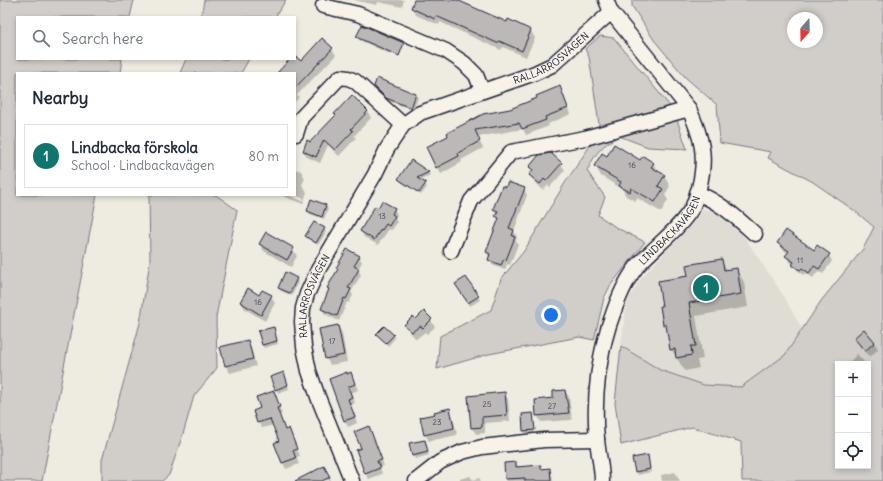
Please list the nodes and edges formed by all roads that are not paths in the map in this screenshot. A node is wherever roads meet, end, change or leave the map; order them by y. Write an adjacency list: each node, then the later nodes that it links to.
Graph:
1 (323, 6): 3 (street)
2 (609, 6): 3 (street, RALLARROSVÄGEN); 4 (street, LINDBACKAVÄGEN)
3 (482, 90): 5 (street, RALLARROSVÄGEN)
4 (689, 109): 7 (street, LINDBACKAVÄGEN); 9 (street)
5 (403, 125): 6 (street); 11 (street, RALLARROSVÄGEN)
6 (296, 134)
7 (697, 193): 8 (street); 10 (street, LINDBACKAVÄGEN)
8 (755, 234)
9 (451, 251)
10 (597, 439): 12 (street); 13 (street, LINDBACKAVÄGEN)
11 (352, 481)
12 (416, 481)
13 (602, 481)

